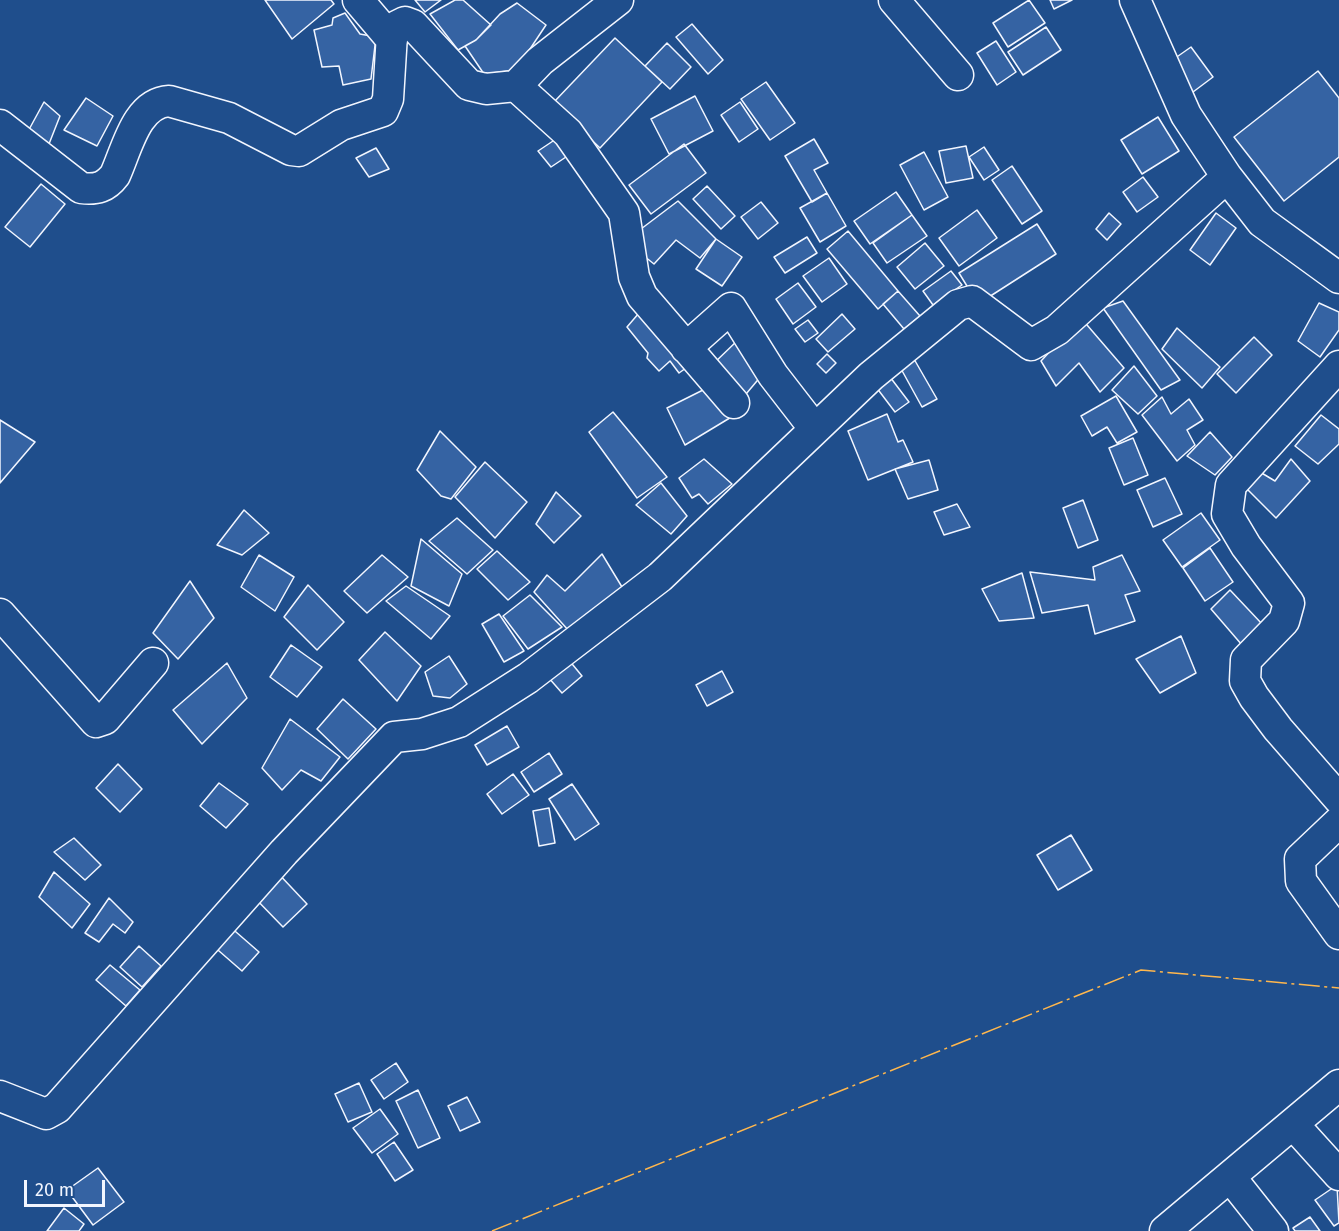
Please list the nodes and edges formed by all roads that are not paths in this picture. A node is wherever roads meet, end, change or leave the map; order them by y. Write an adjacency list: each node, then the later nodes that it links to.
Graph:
1 (358, 0): 5 (street)
2 (618, 0): 7 (street)
3 (894, 0): 6 (street)
4 (1135, 0): 9 (street)
5 (392, 40): 7 (street); 8 (street)
6 (958, 75)
7 (516, 86): 11 (street)
8 (0, 125)
9 (1227, 177): 10 (street); 14 (street)
10 (1339, 278)
11 (686, 348): 13 (street); 14 (street)
12 (1339, 366): 17 (street)
13 (734, 403)
14 (814, 428): 21 (street)
15 (0, 614): 16 (street)
16 (153, 663)
17 (1339, 799)
18 (1339, 822): 19 (street)
19 (1339, 934)
20 (1339, 1085): 22 (street)
21 (0, 1096)
22 (1293, 1124): 23 (street); 24 (street)
23 (1339, 1175)
24 (1231, 1178): 25 (street); 26 (street)
25 (1166, 1231)
26 (1274, 1231)

